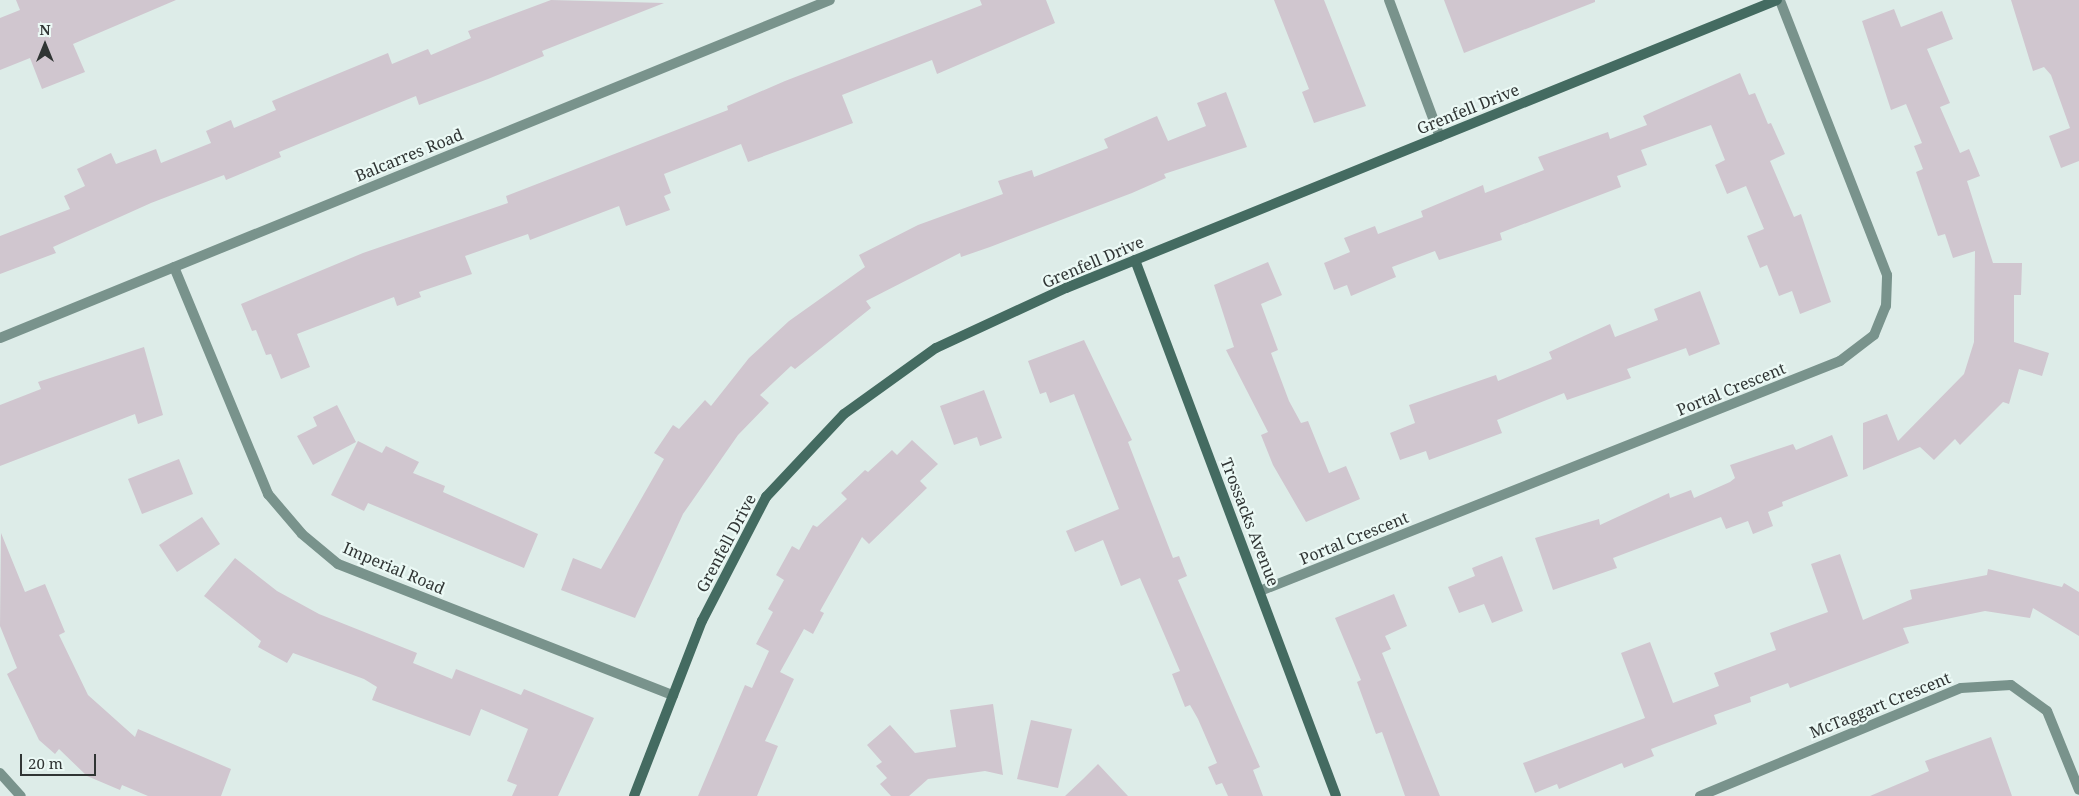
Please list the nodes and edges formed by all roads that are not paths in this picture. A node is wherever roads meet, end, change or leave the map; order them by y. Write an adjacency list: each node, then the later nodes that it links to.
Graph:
1 (830, 0): 6 (street, Balcarres Road)
2 (1389, 0): 4 (street)
3 (1779, 0): 4 (street, Grenfell Drive); 8 (street, Portal Crescent)
4 (1440, 137): 5 (street, Grenfell Drive)
5 (1135, 260): 8 (street, Trossacks Avenue); 9 (street, Grenfell Drive)
6 (174, 267): 7 (street, Balcarres Road); 9 (street, Imperial Road)
7 (0, 338)
8 (1260, 591): 14 (street, Trossacks Avenue)
9 (673, 695): 13 (street, Grenfell Drive)
10 (0, 773): 12 (street)
11 (2079, 790): 15 (street, McTaggart Crescent)
12 (20, 796)
13 (634, 796)
14 (1336, 796)
15 (1700, 796)

